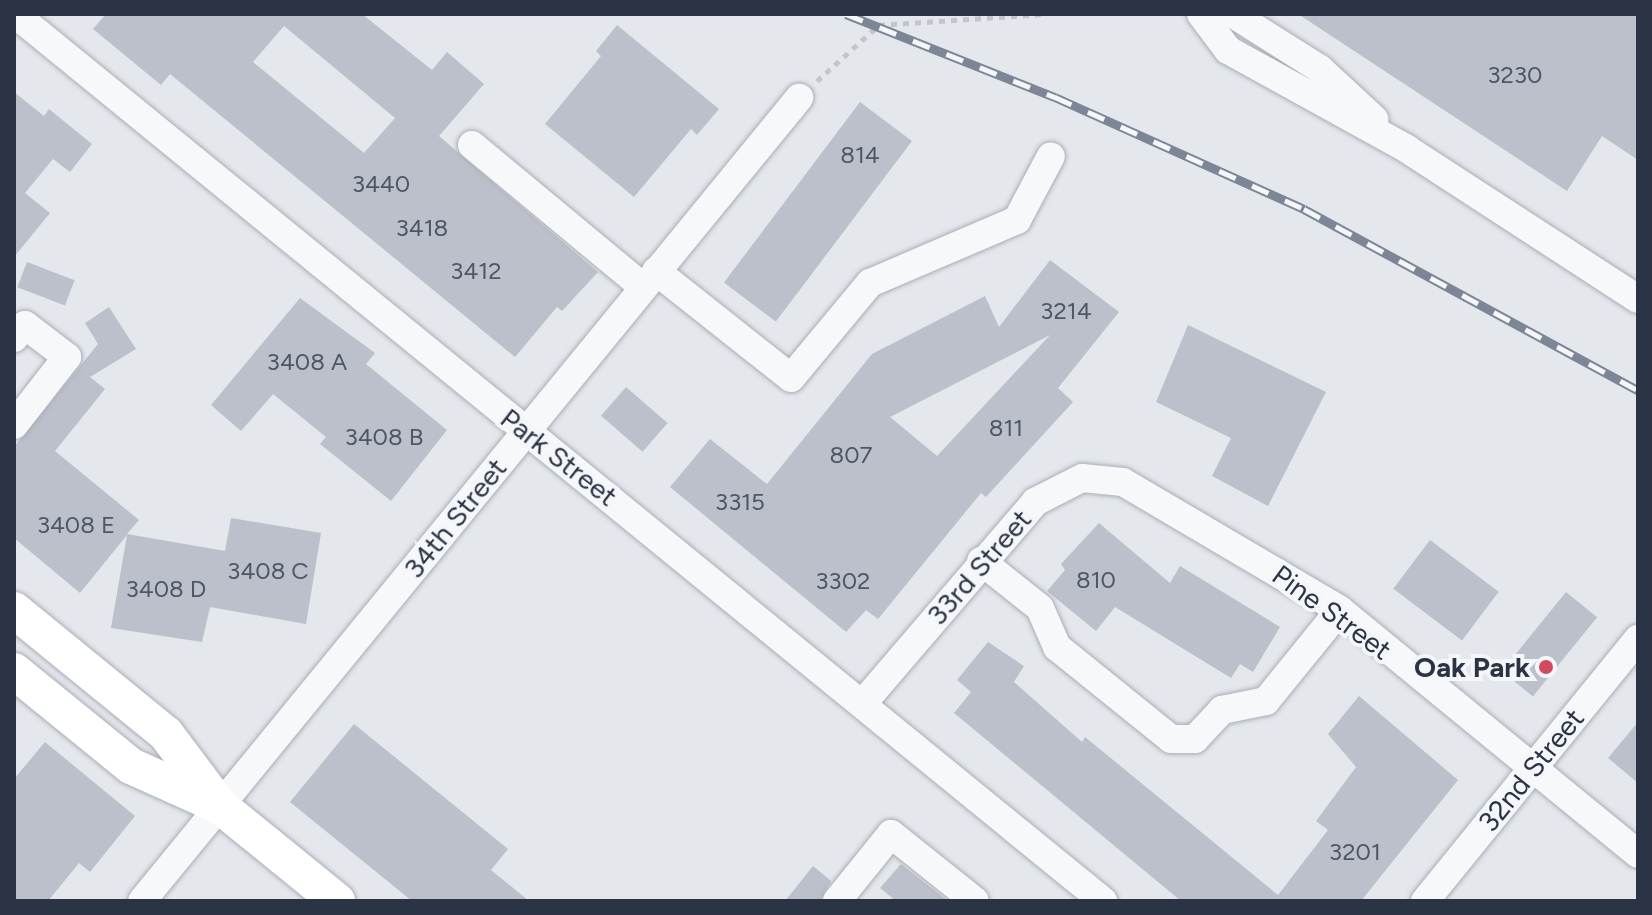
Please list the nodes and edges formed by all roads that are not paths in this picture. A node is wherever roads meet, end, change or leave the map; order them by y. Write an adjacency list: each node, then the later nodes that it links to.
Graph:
1 (15, 14): 12 (street, Park Street)
2 (1202, 14): 6 (street)
3 (1233, 14): 6 (street)
4 (799, 98): 8 (street, 34th Street)
5 (472, 145): 8 (street)
6 (1407, 149): 9 (street)
7 (1051, 156): 8 (street)
8 (650, 279): 12 (street, 34th Street)
9 (1638, 299)
10 (14, 338): 11 (street)
11 (14, 425)
12 (525, 430): 19 (street, Park Street); 21 (street, 34th Street)
13 (1123, 482): 14 (street, 33rd Street); 16 (street, Pine Street)
14 (981, 561): 16 (street); 19 (street, 33rd Street)
15 (14, 610): 21 (main road)
16 (1340, 610): 20 (street, Pine Street)
17 (1638, 639): 20 (street, 32nd Street)
18 (14, 671): 21 (main road)
19 (863, 703): 27 (street, Park Street)
20 (1532, 769): 22 (street, Pine Street); 28 (street, 32nd Street)
21 (220, 806): 23 (street, 34th Street); 24 (main road)
22 (1638, 854)
23 (142, 901)
24 (337, 901)
25 (837, 901): 26 (street)
26 (975, 901)
27 (1103, 901)
28 (1425, 901)

